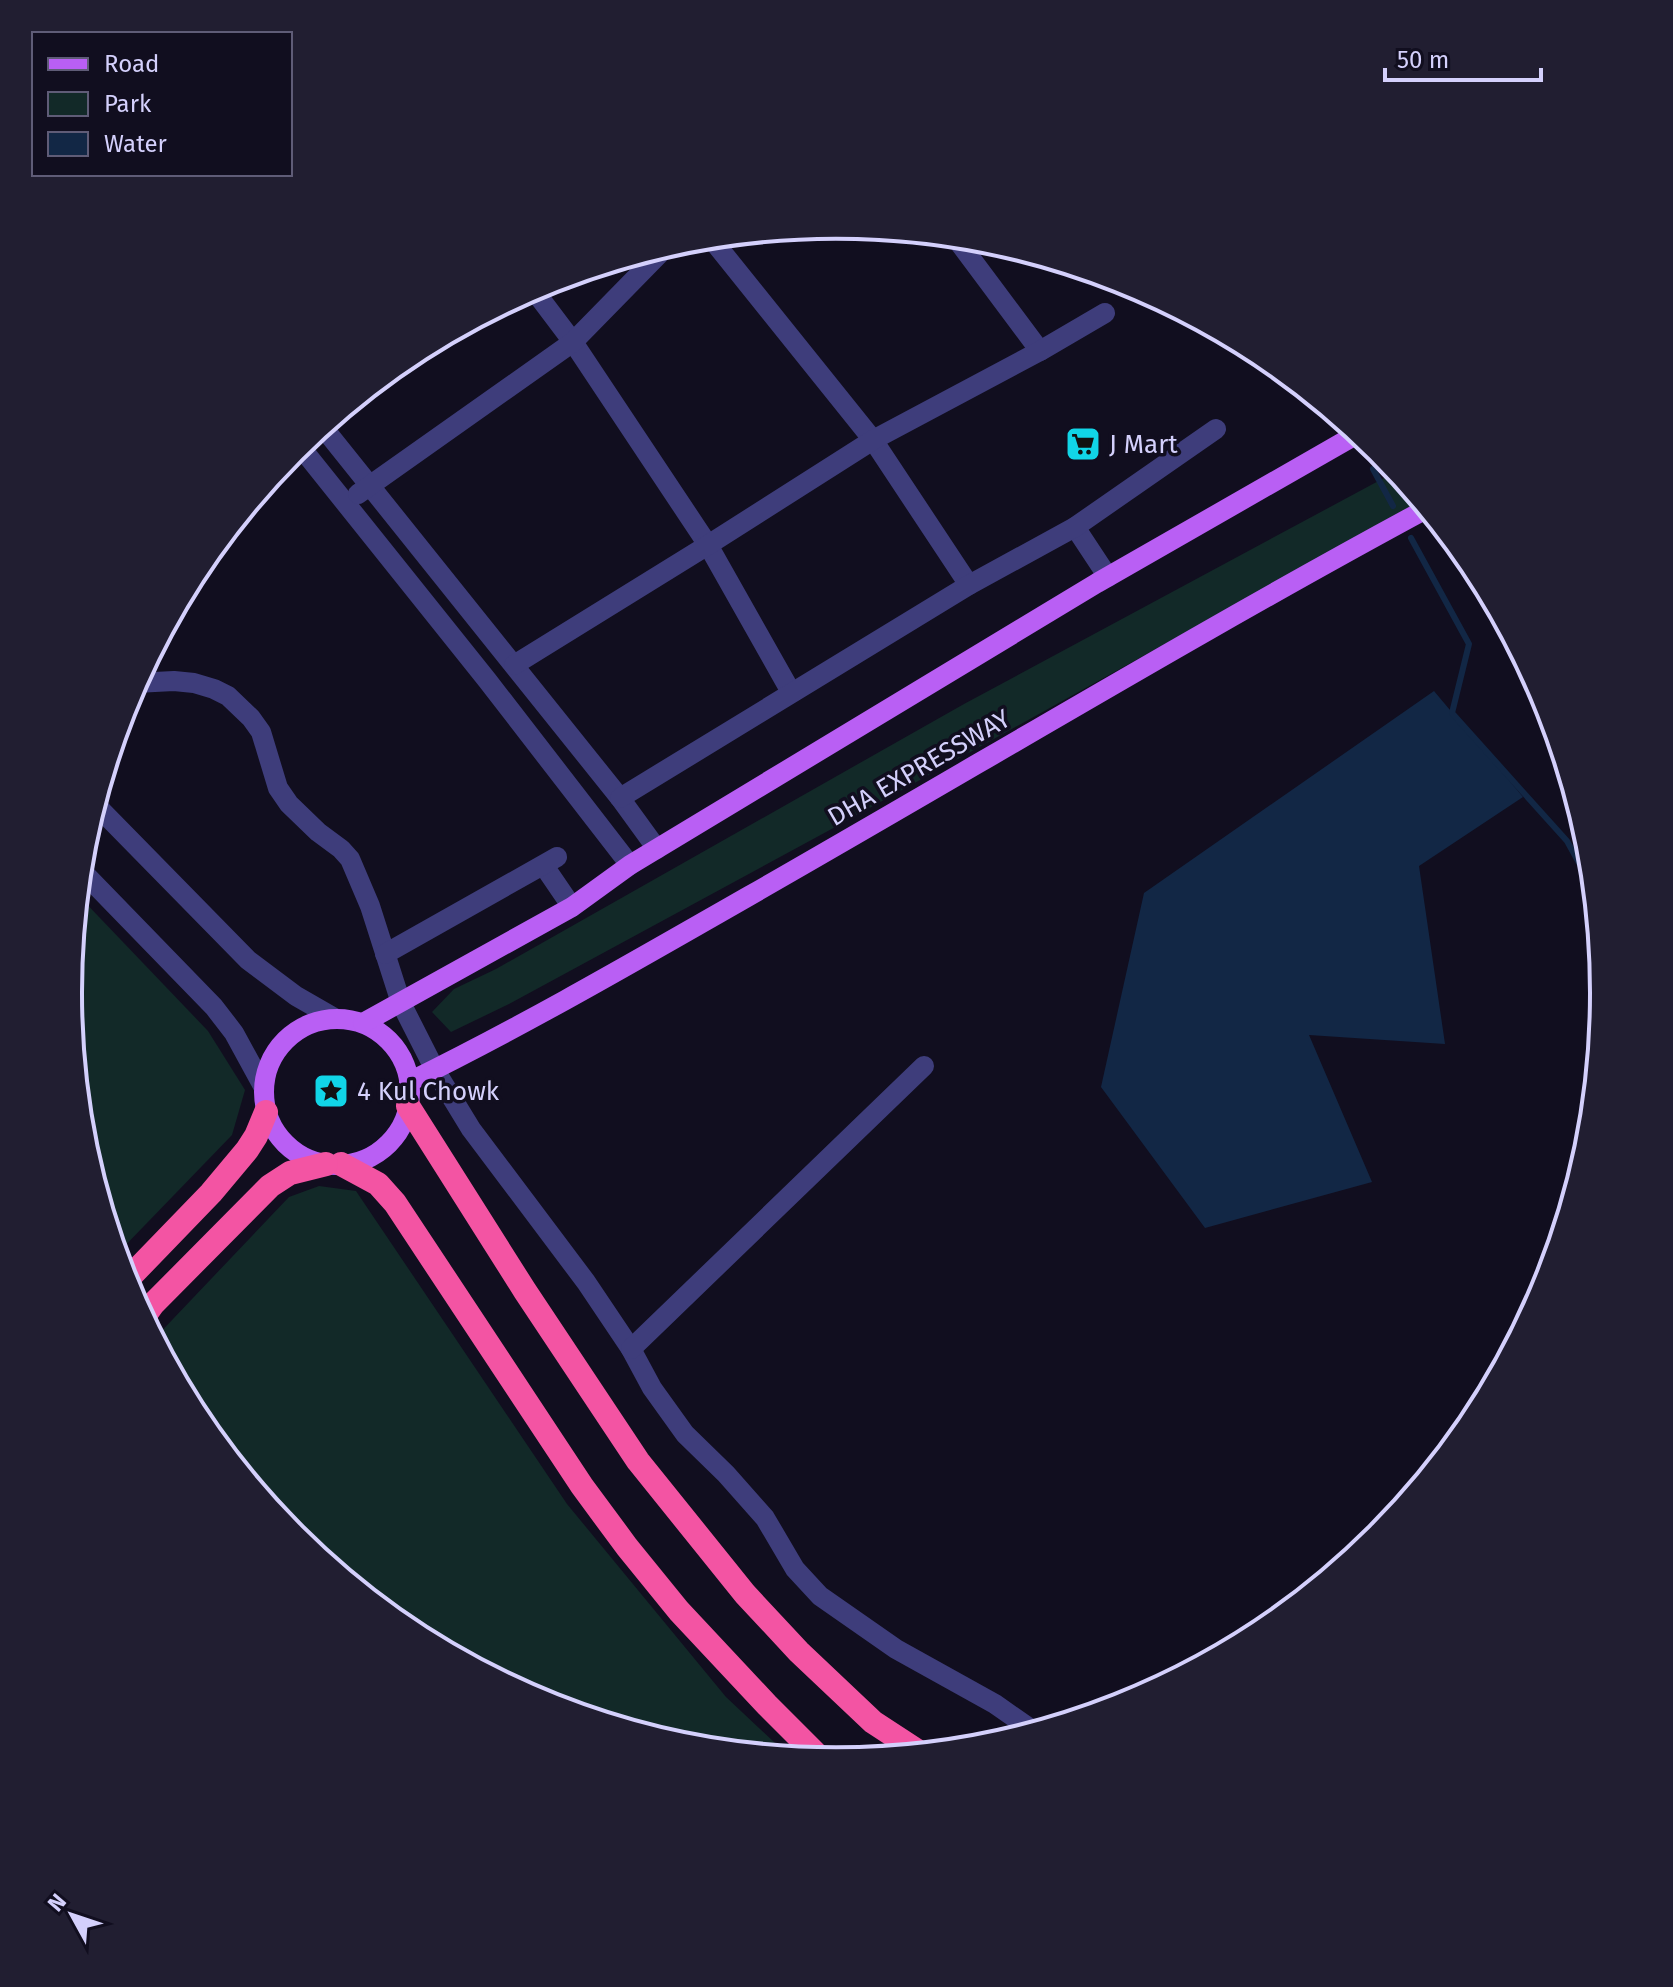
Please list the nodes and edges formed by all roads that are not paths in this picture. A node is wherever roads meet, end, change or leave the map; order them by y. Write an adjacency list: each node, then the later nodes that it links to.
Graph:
1 (719, 248): 11 (street)
2 (965, 250): 7 (street)
3 (651, 263): 6 (street)
4 (541, 299): 6 (street)
5 (1105, 313): 7 (street)
6 (573, 342): 13 (street); 17 (street)
7 (1040, 351): 11 (street)
8 (1216, 429): 16 (street)
9 (329, 435): 13 (street)
10 (1348, 439): 18 (main road)
11 (873, 440): 17 (street); 19 (street)
12 (308, 456): 14 (street)
13 (369, 486): 14 (street); 20 (street)
14 (345, 503): 26 (street)
15 (1418, 513): 34 (main road, DHA EXPRESSWAY)
16 (1075, 527): 18 (street); 19 (street)
17 (708, 545): 20 (street); 22 (street)
18 (1108, 577): 25 (main road)
19 (969, 585): 22 (street)
20 (514, 665): 23 (street)
21 (150, 682): 29 (street)
22 (791, 692): 23 (street)
23 (620, 798): 25 (street)
24 (104, 813): 31 (street)
25 (657, 849): 26 (main road)
26 (630, 865): 28 (main road)
27 (90, 880): 36 (street)
28 (572, 907): 29 (street); 30 (main road)
29 (385, 954): 30 (street)
30 (401, 1003): 32 (main road); 34 (street)
31 (336, 1019): 32 (main road); 36 (main road)
32 (363, 1023): 35 (main road)
33 (924, 1066): 40 (street)
34 (435, 1070): 35 (main road, DHA EXPRESSWAY); 40 (street)
35 (408, 1094): 37 (main road); 42 (highway)
36 (265, 1100): 37 (main road); 38 (highway)
37 (333, 1164): 39 (highway); 43 (highway)
38 (135, 1272)
39 (151, 1307)
40 (631, 1349): 41 (street)
41 (1024, 1724)
42 (907, 1744)
43 (809, 1747)

